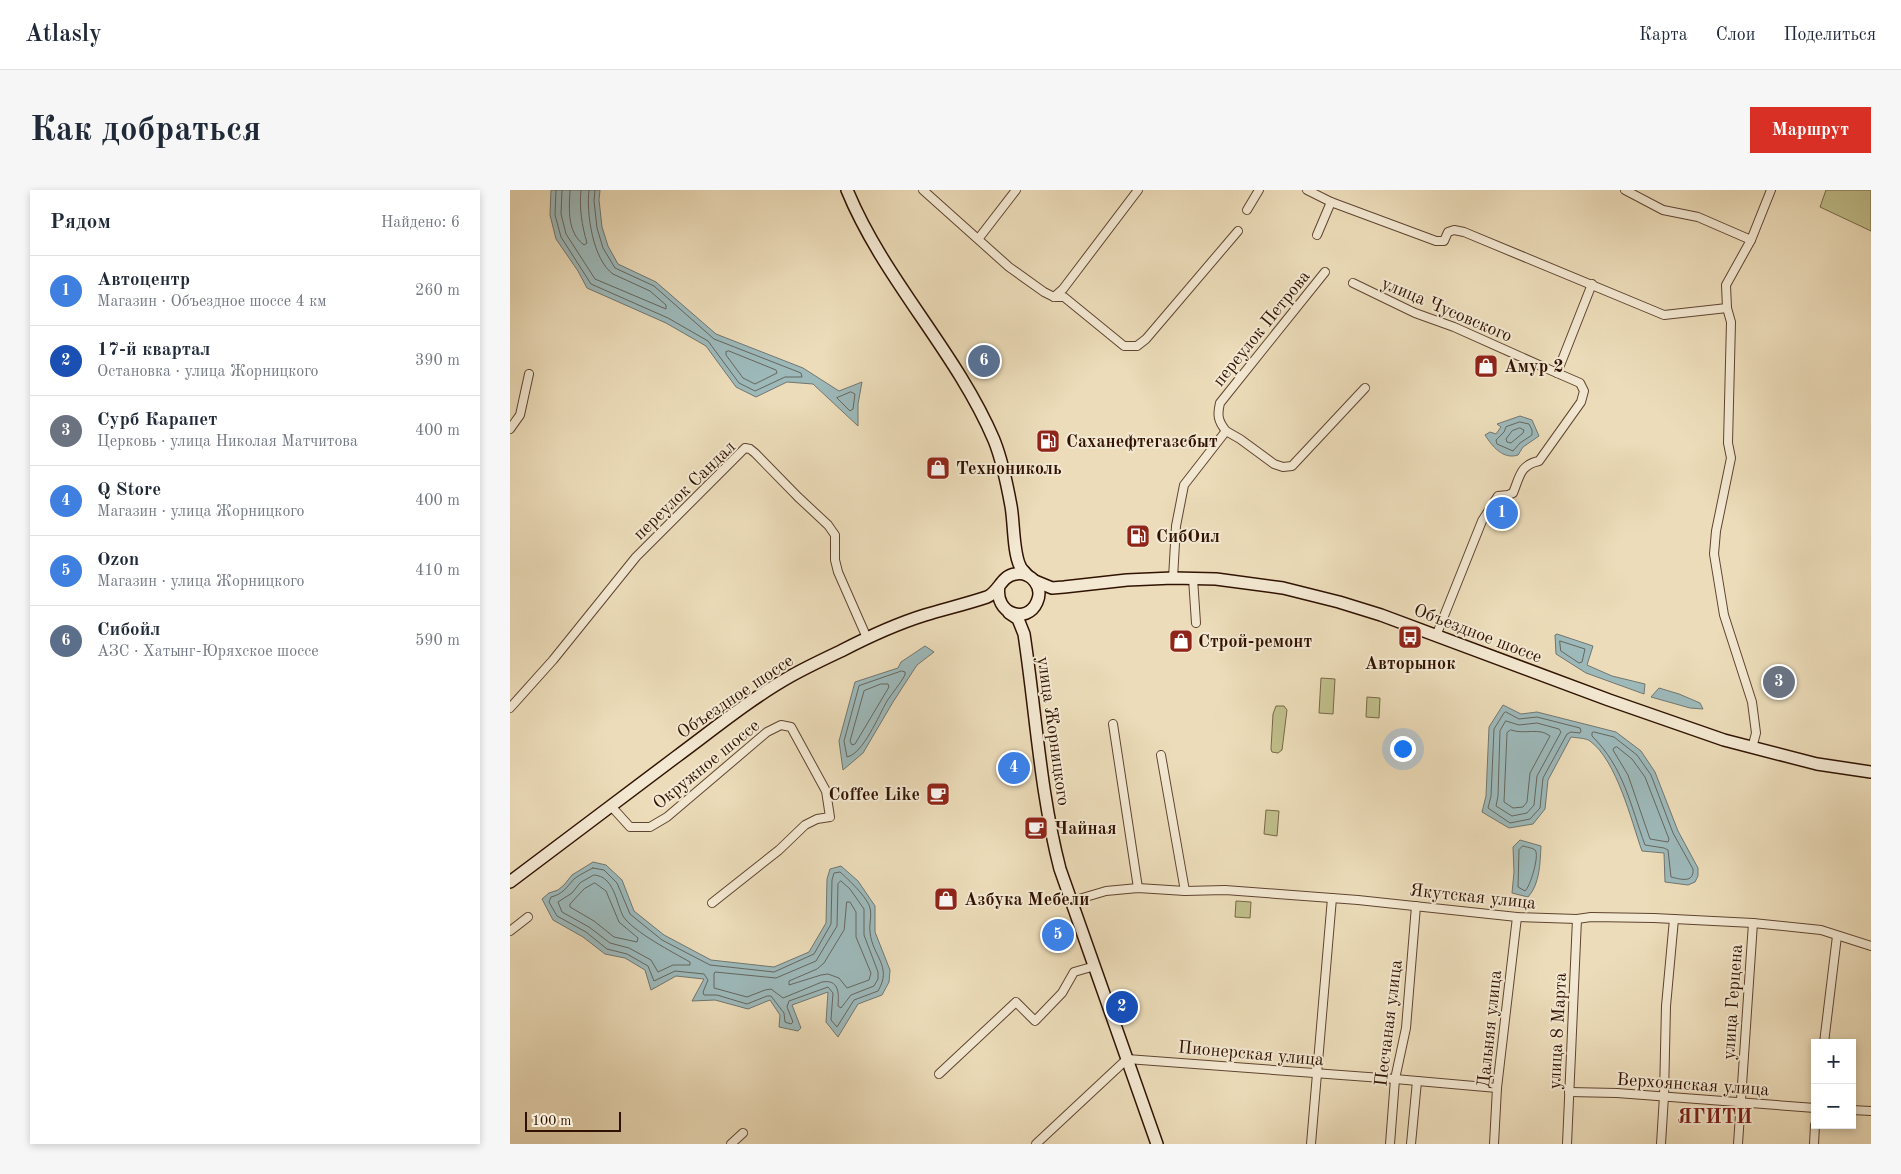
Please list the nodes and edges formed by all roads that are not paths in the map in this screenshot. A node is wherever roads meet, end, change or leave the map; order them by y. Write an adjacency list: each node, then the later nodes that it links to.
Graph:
1 (847, 190): 25 (main road)
2 (923, 190): 13 (street)
3 (1016, 190): 13 (street)
4 (1138, 190): 18 (street)
5 (1259, 190): 10 (street)
6 (1307, 190): 9 (street)
7 (1625, 190): 14 (street)
8 (1771, 190): 14 (street)
9 (1331, 202): 12 (street); 17 (street)
10 (1248, 210)
11 (1238, 231): 18 (street)
12 (1318, 235)
13 (979, 238): 18 (street)
14 (1752, 240): 19 (street)
15 (1325, 272): 24 (street, переулок Петрова)
16 (1353, 283): 20 (street, улица Чусовского)
17 (1592, 284): 19 (street); 20 (street)
18 (1054, 297)
19 (1727, 308): 40 (street)
20 (1557, 373): 36 (street, улица Чусовского)
21 (529, 374): 23 (street)
22 (1365, 388): 24 (street)
23 (510, 429)
24 (1226, 431): 27 (street)
25 (1015, 542): 26 (main road); 29 (main road)
26 (1031, 578): 29 (main road); 30 (main road, Объездное шоссе); 32 (main road)
27 (1173, 578): 28 (main road, Объездное шоссе); 30 (main road, Объездное шоссе)
28 (1194, 578): 34 (street); 36 (main road, Объездное шоссе)
29 (1002, 582): 31 (main road, Объездное шоссе); 33 (main road)
30 (1064, 587): 32 (main road, Объездное шоссе)
31 (978, 600): 33 (main road); 37 (main road, Объездное шоссе)
32 (1037, 603): 33 (main road); 35 (main road, улица Жорницкого)
33 (1007, 611): 35 (main road, улица Жорницкого)
34 (1196, 623)
35 (1024, 634): 48 (main road, улица Жорницкого)
36 (1436, 636): 40 (main road, Объездное шоссе)
37 (867, 638): 38 (street, переулок Сандал); 43 (main road, Объездное шоссе)
38 (510, 708)
39 (1114, 724): 45 (street)
40 (1752, 748): 42 (main road, Объездное шоссе)
41 (1161, 755): 46 (street)
42 (1871, 772)
43 (611, 806): 44 (main road, Объездное шоссе); 49 (street, Окружное шоссе)
44 (510, 882)
45 (1138, 888): 46 (street, Якутская улица); 48 (street, Якутская улица)
46 (1185, 891): 47 (street, Якутская улица)
47 (1332, 898): 50 (street, Якутская улица); 63 (street)
48 (1072, 901): 59 (main road, улица Жорницкого)
49 (712, 904)
50 (1416, 906): 52 (street, Якутская улица); 64 (street, Песчаная улица)
51 (528, 916): 56 (street)
52 (1517, 918): 53 (street, Якутская улица); 66 (street, Дальняя улица)
53 (1577, 919): 54 (street, Якутская улица); 67 (street, улица 8 Марта)
54 (1674, 919): 55 (street, Якутская улица); 68 (street)
55 (1753, 923): 57 (street, Якутская улица); 69 (street, улица Герцена)
56 (510, 931)
57 (1837, 936): 58 (street, Якутская улица); 60 (street)
58 (1871, 946)
59 (1094, 966): 61 (main road, улица Жорницкого); 62 (street)
60 (1824, 1039)
61 (1127, 1059): 63 (street, Пионерская улица); 76 (street); 77 (main road, улица Жорницкого)
62 (939, 1074)
63 (1317, 1074): 64 (street, Пионерская улица); 78 (street)
64 (1395, 1079): 65 (street, Пионерская улица); 79 (street, Песчаная улица)
65 (1417, 1081): 66 (street, Пионерская улица); 80 (street, Песчаная улица)
66 (1497, 1088): 81 (street, Дальняя улица)
67 (1569, 1092): 68 (street, Верхоянская улица); 82 (street, улица 8 Марта)
68 (1664, 1096): 69 (street, Верхоянская улица); 83 (street)
69 (1740, 1103): 70 (street, Верхоянская улица); 84 (street, улица Герцена)
70 (1811, 1108)
71 (1856, 1110): 72 (street)
72 (1871, 1111)
73 (1815, 1129): 85 (street)
74 (742, 1133): 75 (street)
75 (731, 1144)
76 (1036, 1144)
77 (1157, 1144)
78 (1311, 1144)
79 (1390, 1144)
80 (1411, 1144)
81 (1494, 1144)
82 (1567, 1144)
83 (1660, 1144)
84 (1738, 1144)
85 (1814, 1144)

